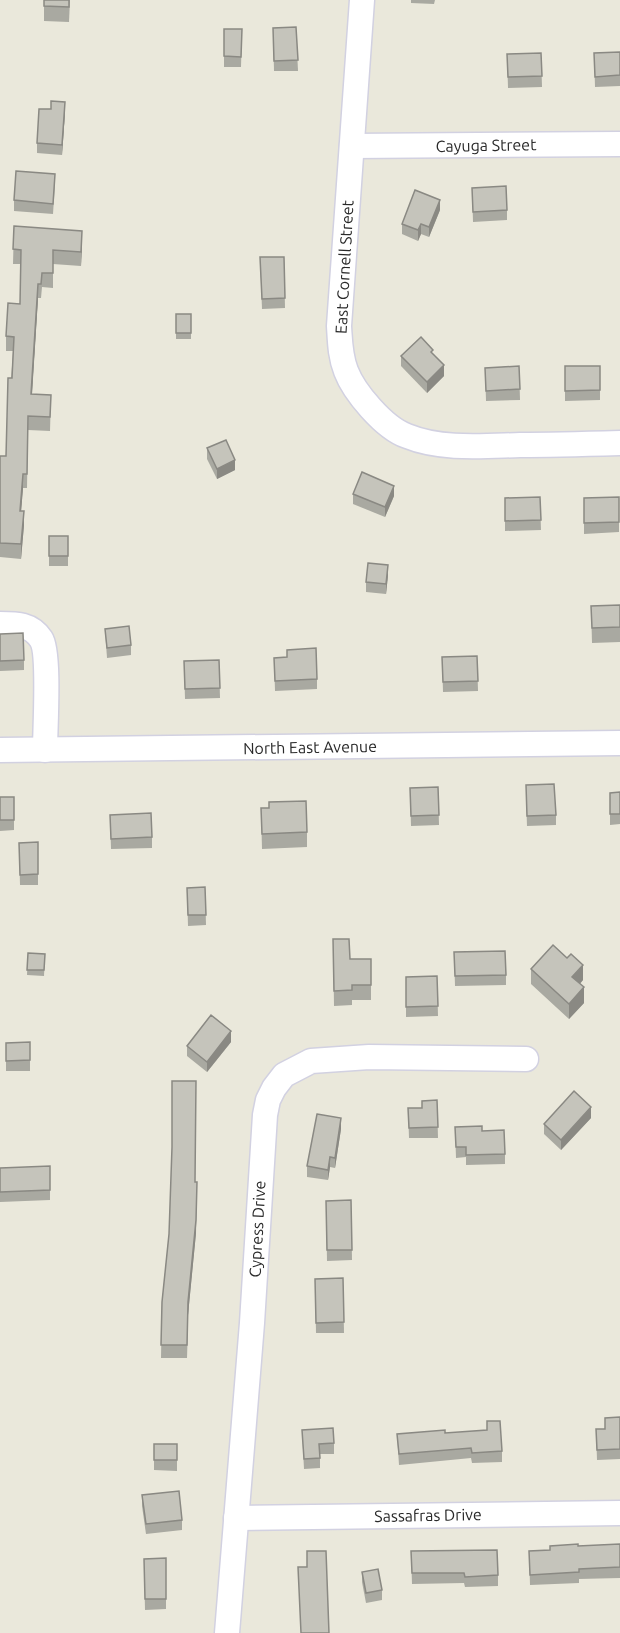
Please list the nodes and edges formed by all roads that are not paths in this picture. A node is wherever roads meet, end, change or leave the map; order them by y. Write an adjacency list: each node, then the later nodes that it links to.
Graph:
1 (362, 0): 3 (street, East Cornell Street)
2 (620, 144): 3 (street, Cayuga Street)
3 (352, 146): 4 (street, East Cornell Street)
4 (620, 443)
5 (0, 624): 8 (street)
6 (620, 743): 8 (street, North East Avenue)
7 (0, 750): 8 (street, North East Avenue)
8 (45, 750)
9 (526, 1059): 11 (street, Cypress Drive)
10 (620, 1513): 11 (street, Sassafras Drive)
11 (236, 1518): 12 (street, Cypress Drive)
12 (227, 1633)

